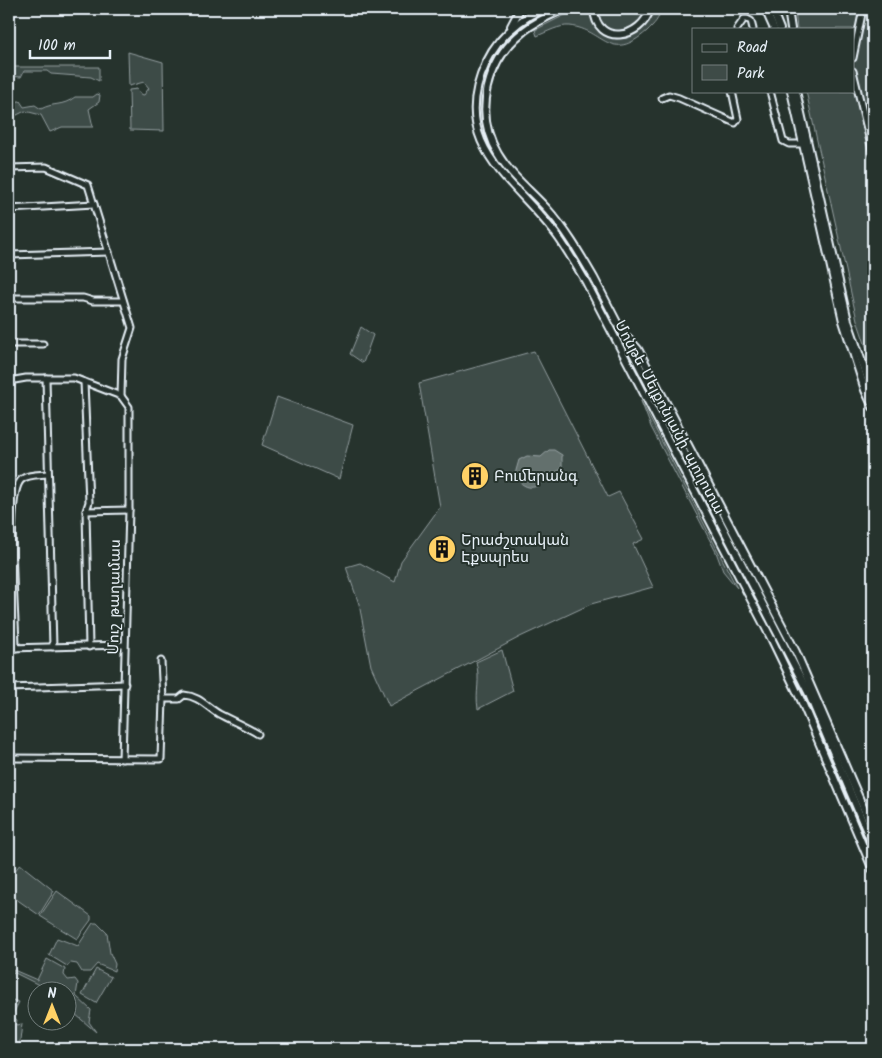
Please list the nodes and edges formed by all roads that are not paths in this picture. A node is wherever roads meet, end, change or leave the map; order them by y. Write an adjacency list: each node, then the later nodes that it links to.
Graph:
1 (520, 9): 10 (main road)
2 (542, 9): 10 (main road, Մոնթե Մելքոնյանի պողոտա)
3 (564, 9): 30 (main road, Մոնթե Մելքոնյանի պողոտա)
4 (594, 9): 5 (main road)
5 (650, 9)
6 (765, 9): 13 (main road)
7 (772, 9): 14 (main road)
8 (788, 9): 15 (main road)
9 (864, 9): 16 (street)
10 (510, 27): 31 (main road, Մոնթե Մելքոնյանի պողոտա)
11 (737, 28): 12 (street)
12 (753, 28)
13 (774, 28)
14 (780, 28)
15 (791, 28)
16 (854, 54)
17 (854, 75): 24 (street)
18 (732, 92): 22 (street)
19 (770, 92): 23 (street)
20 (791, 92): 23 (main road)
21 (796, 92): 42 (main road)
22 (662, 98)
23 (803, 144): 44 (main road)
24 (873, 154)
25 (9, 168): 26 (street)
26 (94, 204): 27 (street); 28 (street)
27 (9, 208)
28 (109, 252): 29 (street); 33 (street)
29 (9, 255)
30 (594, 278): 31 (main road); 34 (main road, Մոնթե Մելքոնյանի պողոտա)
31 (586, 282): 41 (main road, Մոնթե Մելքոնյանի պողոտա)
32 (9, 298): 33 (street)
33 (123, 301): 43 (street)
34 (621, 329): 40 (main road, Մոնթե Մելքոնյանի պողոտա); 62 (main road)
35 (9, 344): 36 (street)
36 (44, 344)
37 (46, 378): 38 (street); 39 (street); 45 (street)
38 (9, 381)
39 (84, 382): 43 (street); 48 (street, Մուշ թաղամաս)
40 (650, 386): 41 (main road); 63 (main road, Մոնթե Մելքոնյանի պողոտա)
41 (642, 390): 64 (main road, Մոնթե Մելքոնյանի պողոտա)
42 (873, 394)
43 (121, 396): 47 (street, Մուշ թաղամաս)
44 (873, 407)
45 (47, 474): 46 (street); 51 (street)
46 (11, 509): 49 (street)
47 (129, 510): 48 (street); 50 (street, Մուշ թաղամաս)
48 (86, 511): 52 (street, Մուշ թաղամաս)
49 (11, 550): 54 (street)
50 (124, 645): 52 (street); 56 (street, Մուշ թաղամաս)
51 (53, 647): 52 (street); 54 (street)
52 (89, 647)
53 (9, 648): 54 (street)
54 (16, 648)
55 (161, 661): 58 (street)
56 (125, 684): 57 (street); 61 (street, Մուշ թաղամաս)
57 (9, 688)
58 (163, 699): 59 (street); 61 (street)
59 (258, 734)
60 (9, 758): 61 (street)
61 (122, 759)
62 (873, 830)
63 (873, 846)
64 (873, 870)

